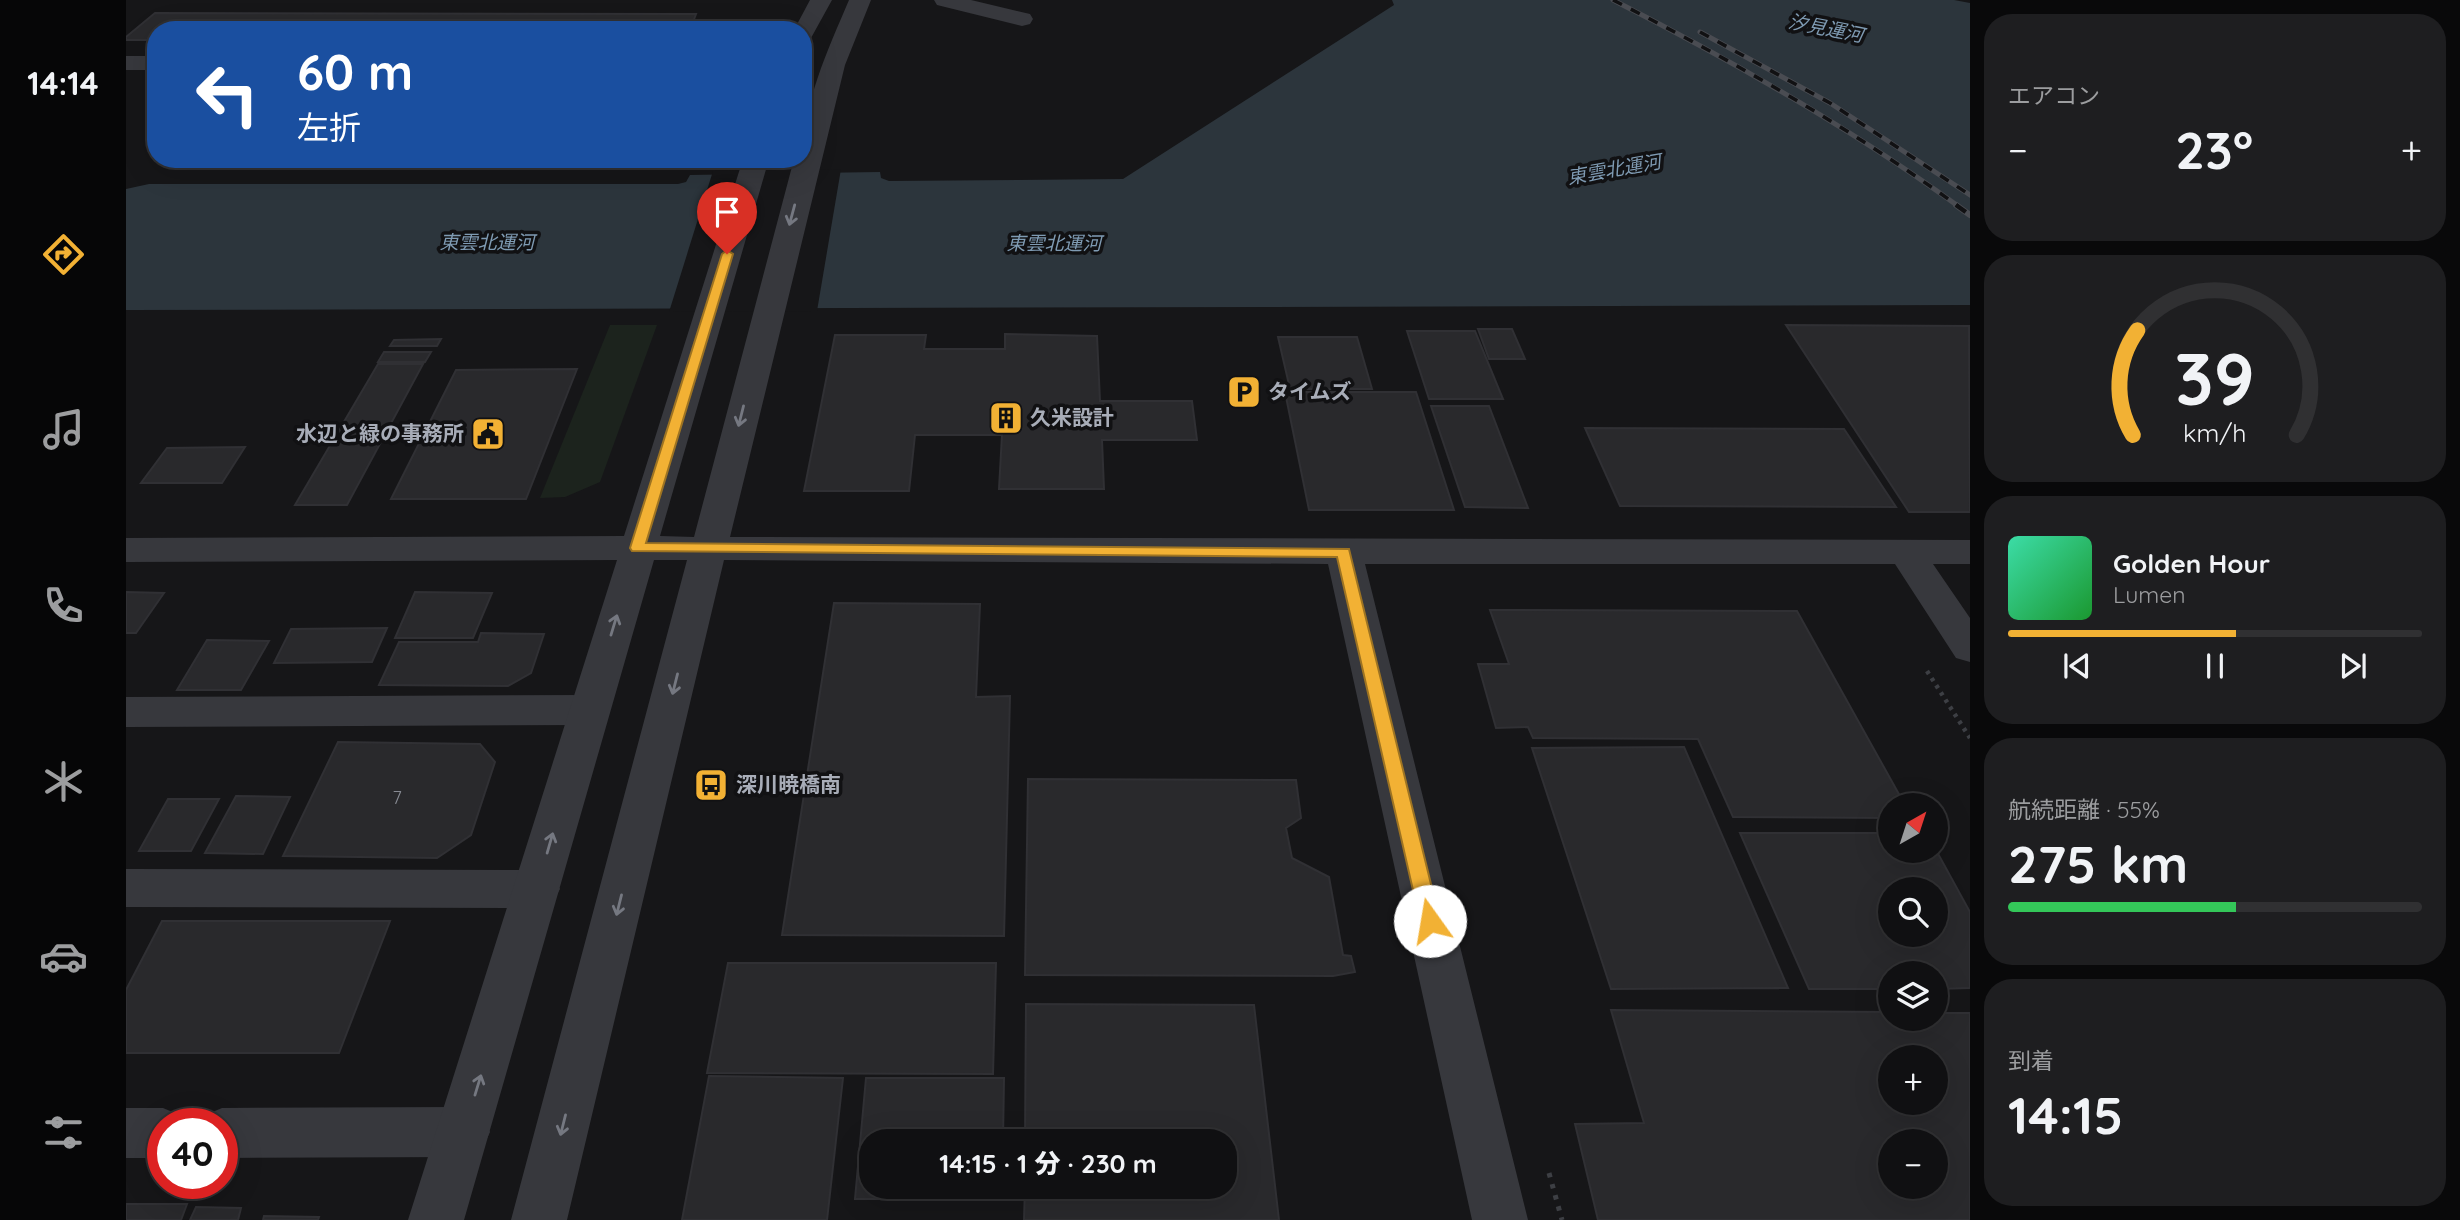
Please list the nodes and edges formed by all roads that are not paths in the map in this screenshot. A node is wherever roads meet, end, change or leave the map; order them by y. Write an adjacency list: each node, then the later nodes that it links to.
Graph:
1 (821, 0): 5 (street)
2 (860, 0): 8 (street, one-way to 8)
3 (945, 0): 4 (street)
4 (1022, 19)
5 (810, 21)
6 (126, 63): 7 (street)
7 (147, 63)
8 (812, 136)
9 (753, 168): 11 (street)
10 (805, 168): 12 (street, one-way to 12)
11 (637, 548): 12 (street); 13 (street); 18 (street, one-way to 11)
12 (710, 548): 14 (street); 27 (street, one-way to 27)
13 (126, 551)
14 (1344, 552): 15 (street); 28 (street)
15 (1906, 552): 16 (street); 17 (street)
16 (1970, 552)
17 (1970, 648)
18 (588, 710): 19 (street); 21 (street, one-way to 18)
19 (126, 712)
20 (126, 888): 21 (street)
21 (537, 889): 22 (street, one-way to 21)
22 (463, 1132): 25 (street); 26 (street)
23 (126, 1133): 24 (street)
24 (147, 1133)
25 (238, 1133)
26 (436, 1220)
27 (539, 1220)
28 (1500, 1220)

